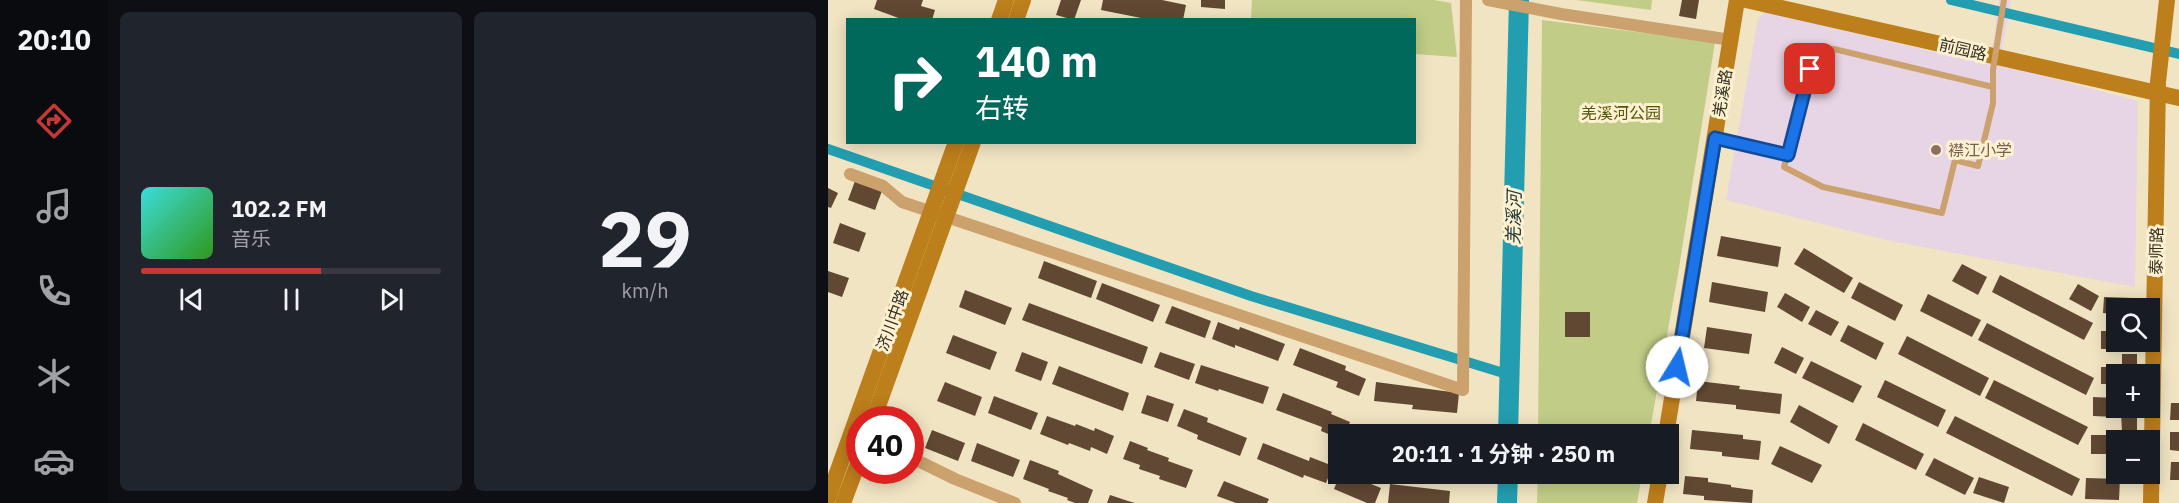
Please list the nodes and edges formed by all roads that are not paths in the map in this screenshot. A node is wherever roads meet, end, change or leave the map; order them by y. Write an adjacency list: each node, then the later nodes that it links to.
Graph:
1 (1005, 0): 9 (street)
2 (1023, 0): 10 (street)
3 (1466, 0): 21 (street)
4 (1488, 0): 11 (street)
5 (1737, 0): 11 (street, 羌溪路)
6 (1746, 0): 13 (street, 前园路)
7 (2004, 0): 12 (lane, bridge)
8 (2167, 0): 13 (street, 泰师路)
9 (1000, 18)
10 (1017, 18)
11 (1731, 40): 15 (street, 羌溪路)
12 (1993, 87): 18 (lane); 18 (lane)
13 (2159, 88): 14 (street, 前园路); 33 (street, 泰师路)
14 (2179, 98)
15 (1715, 138): 18 (lane); 24 (street, 羌溪路)
16 (956, 144): 19 (street, 济川中路)
17 (972, 144): 19 (street, 济川中路)
18 (1788, 155)
19 (957, 164): 21 (street, 济川中路)
20 (850, 174): 21 (street)
21 (940, 211): 22 (street, 济川中路); 23 (street, 济川中路)
22 (865, 406)
23 (877, 406)
24 (1668, 424)
25 (846, 454): 29 (street, 济川中路)
26 (924, 464): 31 (street)
27 (850, 484): 30 (street)
28 (1658, 484): 32 (street)
29 (828, 498)
30 (843, 503)
31 (1015, 503)
32 (1655, 503)
33 (2151, 503)

